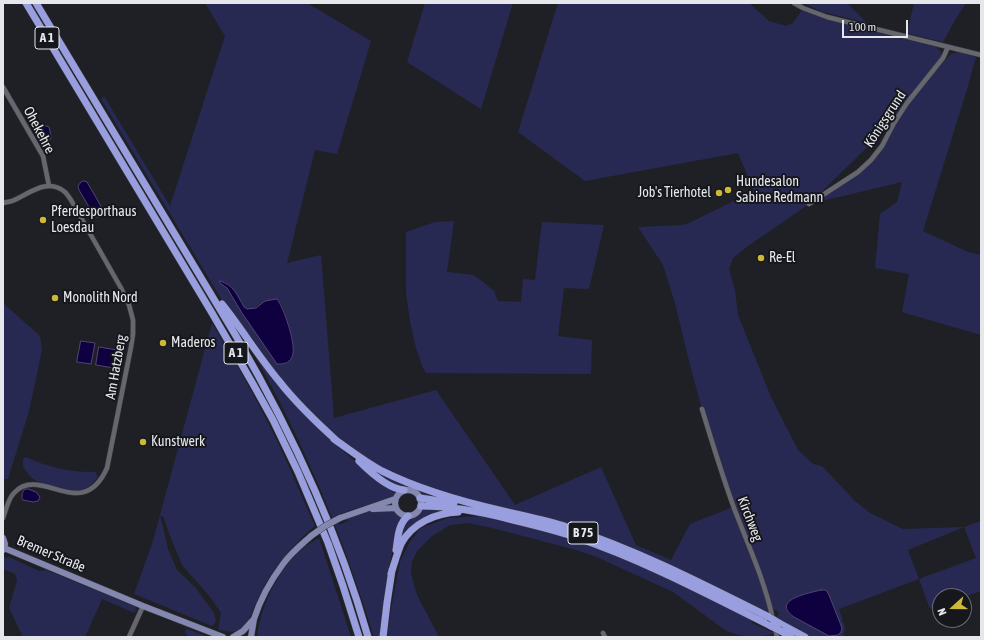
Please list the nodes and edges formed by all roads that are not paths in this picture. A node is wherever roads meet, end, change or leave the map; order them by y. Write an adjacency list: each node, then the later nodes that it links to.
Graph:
1 (26, 3): 32 (highway, A 1)
2 (36, 3): 10 (highway, A 1)
3 (794, 3): 4 (street)
4 (946, 47): 5 (street); 9 (street, Königsgrund)
5 (981, 55)
6 (3, 87): 7 (street, Ohekehre)
7 (49, 186): 8 (street); 20 (street, Am Hatzberg)
8 (3, 203)
9 (809, 204)
10 (203, 280): 12 (highway); 33 (highway, A 1)
11 (702, 409): 27 (street, Kirchweg)
12 (334, 438): 13 (highway); 18 (highway)
13 (404, 490): 14 (main road); 15 (main road, B 75)
14 (395, 499): 16 (main road); 17 (main road)
15 (420, 502): 18 (highway, B 75); 19 (main road); 21 (highway, B 75)
16 (396, 508): 17 (main road); 19 (main road)
17 (366, 509): 26 (main road, bridge)
18 (501, 510): 36 (highway, B 75, bridge)
19 (408, 516): 24 (highway)
20 (3, 518)
21 (506, 518): 24 (highway); 27 (highway, B 75, bridge)
22 (3, 538): 23 (main road)
23 (4, 549): 25 (main road, Bremer Straße)
24 (391, 574): 34 (highway)
25 (143, 606): 28 (street); 29 (main road, Bremer Straße)
26 (254, 618): 30 (main road); 31 (main road)
27 (779, 634): 35 (highway, B 75)
28 (129, 637)
29 (223, 637)
30 (233, 637)
31 (251, 637)
32 (359, 637)
33 (368, 637)
34 (383, 637)
35 (791, 637)
36 (805, 637)

